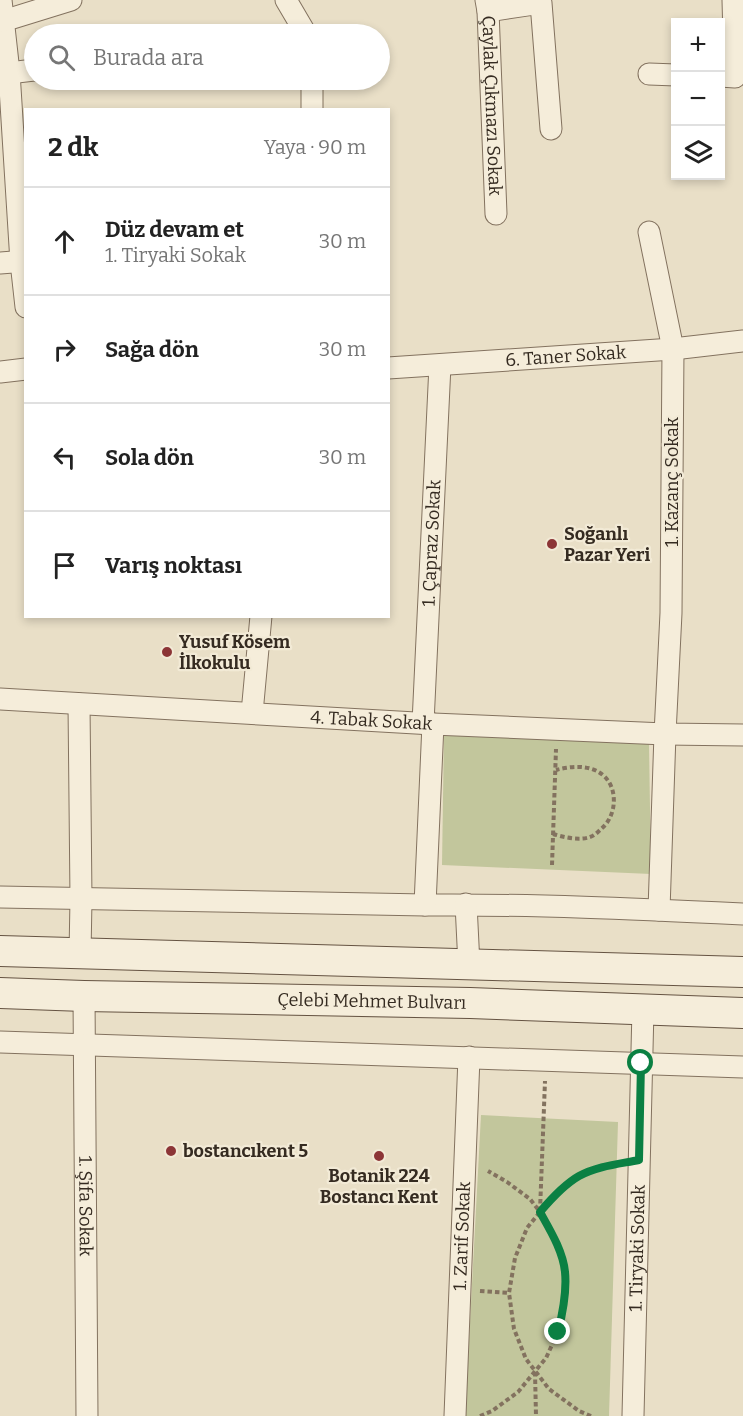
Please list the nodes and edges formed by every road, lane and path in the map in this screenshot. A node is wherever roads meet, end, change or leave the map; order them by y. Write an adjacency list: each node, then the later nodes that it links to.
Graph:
1 (71, 0): 5 (street)
2 (286, 0): 6 (street)
3 (733, 0): 7 (street)
4 (487, 6): 15 (street); 17 (street, Çaylak Çıkmazı Sokak)
5 (2, 10): 9 (street)
6 (300, 24)
7 (739, 51): 12 (street)
8 (24, 71): 9 (street)
9 (4, 73): 16 (street)
10 (649, 74): 11 (street)
11 (671, 75)
12 (725, 76)
13 (312, 90): 14 (street)
14 (312, 108)
15 (551, 129)
16 (13, 168): 19 (street)
17 (496, 214)
18 (649, 232): 22 (street, 1. Kazanç Sokak)
19 (15, 262): 20 (street)
20 (24, 299)
21 (743, 341): 22 (street, 6. Taner Sokak)
22 (673, 349): 23 (street, 6. Taner Sokak); 32 (street, 1. Kazanç Sokak)
23 (440, 365): 24 (street, 6. Taner Sokak); 31 (street, 1. Çapraz Sokak)
24 (390, 368)
25 (24, 369): 26 (street)
26 (0, 372)
27 (261, 618): 30 (street)
28 (0, 699): 29 (street, 4. Tabak Sokak)
29 (79, 704): 30 (street, 4. Tabak Sokak); 39 (street)
30 (252, 713): 31 (street, 4. Tabak Sokak)
31 (428, 723): 32 (street, 4. Tabak Sokak); 41 (street, 1. Çapraz Sokak)
32 (665, 734): 33 (street, 4. Tabak Sokak); 42 (street, 1. Kazanç Sokak)
33 (743, 735)
34 (557, 742): 35 (path)
35 (556, 770): 36 (path); 36 (path)
36 (553, 834): 37 (path)
37 (552, 866)
38 (0, 897): 39 (street)
39 (81, 898): 41 (street); 45 (street)
40 (466, 904): 41 (street); 42 (street); 46 (street)
41 (425, 905)
42 (659, 910): 43 (street)
43 (743, 914)
44 (0, 951): 45 (main road, Çelebi Mehmet Bulvarı)
45 (80, 954): 46 (main road, Çelebi Mehmet Bulvarı)
46 (469, 965): 47 (main road, Çelebi Mehmet Bulvarı)
47 (743, 972)
48 (0, 993): 49 (main road, Çelebi Mehmet Bulvarı)
49 (84, 996): 50 (main road, Çelebi Mehmet Bulvarı); 53 (street, 1. Şifa Sokak)
50 (643, 1009): 51 (main road, Çelebi Mehmet Bulvarı); 56 (street, 1. Tiryaki Sokak)
51 (743, 1013)
52 (0, 1042): 53 (street)
53 (84, 1045): 54 (street); 62 (street, 1. Şifa Sokak)
54 (469, 1057): 55 (street); 59 (street, 1. Zarif Sokak)
55 (546, 1060): 56 (street); 60 (path)
56 (641, 1063): 57 (street); 58 (street, 1. Tiryaki Sokak)
57 (743, 1067)
58 (639, 1160): 60 (path); 67 (street, 1. Tiryaki Sokak)
59 (465, 1162): 60 (path); 63 (street, 1. Zarif Sokak)
60 (540, 1212): 61 (path); 61 (path)
61 (536, 1372): 64 (path); 65 (path); 66 (path)
62 (87, 1416)
63 (455, 1416)
64 (480, 1416)
65 (536, 1416)
66 (591, 1416)
67 (633, 1416)

